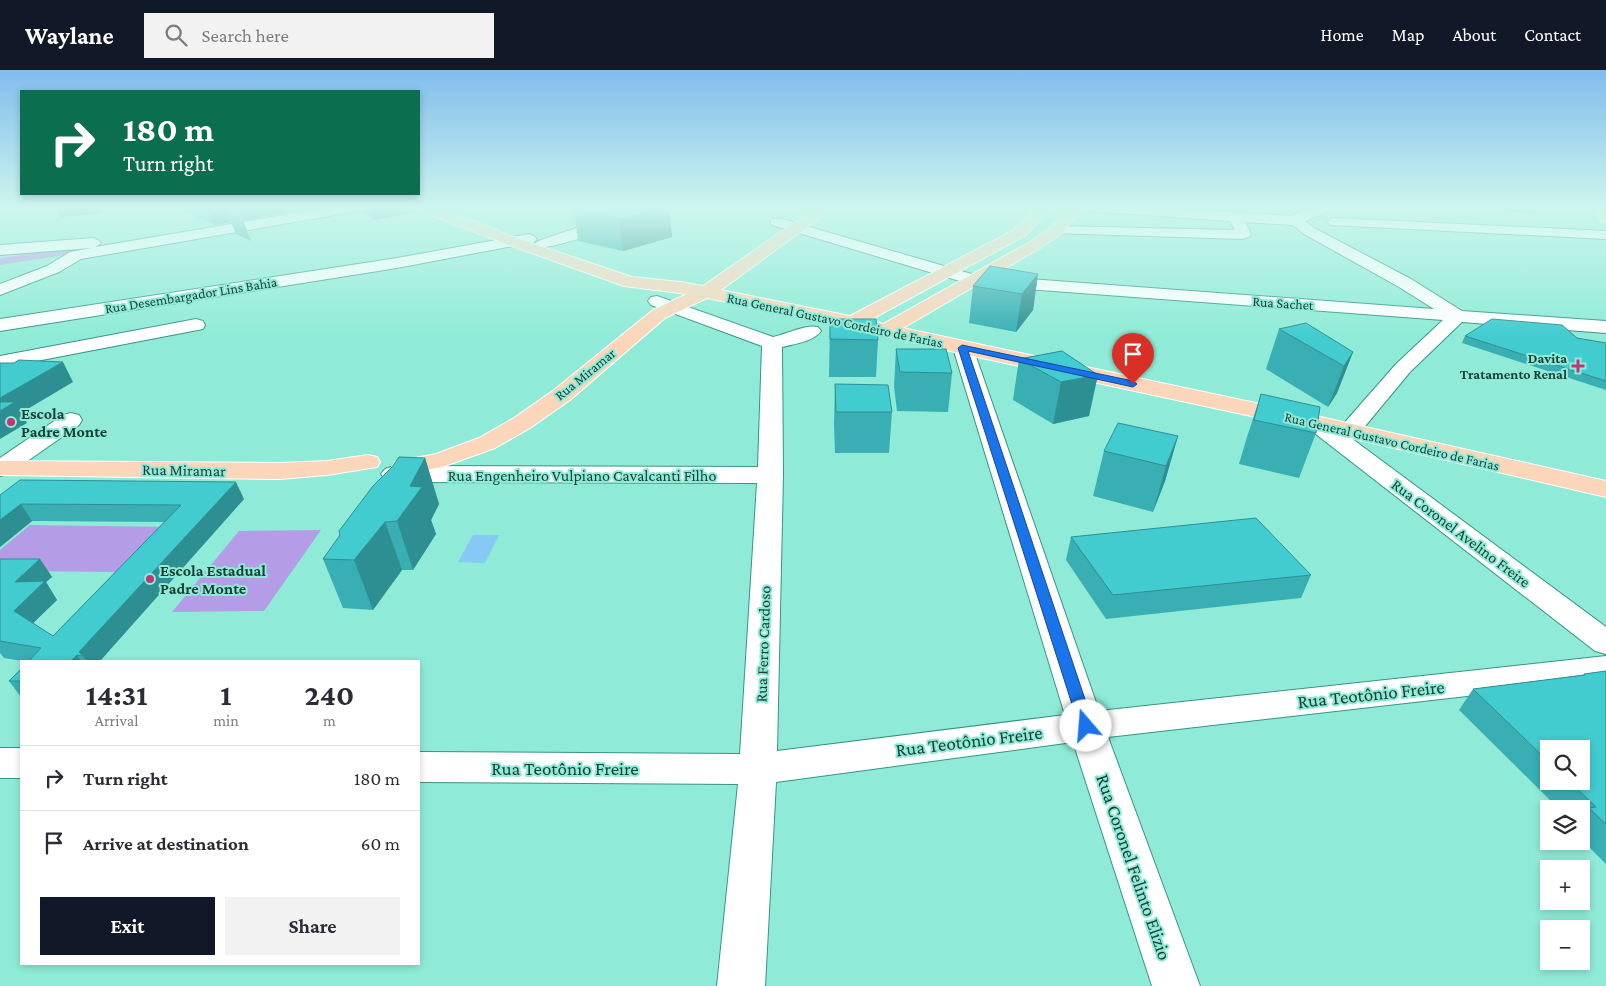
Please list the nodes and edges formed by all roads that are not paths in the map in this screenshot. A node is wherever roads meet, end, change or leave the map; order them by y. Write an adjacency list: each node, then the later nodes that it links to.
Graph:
1 (106, 250): 12 (street)
2 (387, 250): 20 (street)
3 (429, 250): 13 (street)
4 (477, 250): 13 (street, Rua Desembargador Lins Bahia)
5 (549, 250): 16 (main road)
6 (555, 250): 19 (main road)
7 (759, 250): 17 (main road, Rua Miramar)
8 (874, 250): 15 (street, Rua Sachet)
9 (997, 250): 15 (main road)
10 (1026, 250): 15 (main road)
11 (1344, 250): 21 (street)
12 (76, 255): 14 (street); 18 (street)
13 (442, 255): 23 (street, Rua Desembargador Lins Bahia)
14 (19, 265)
15 (961, 276): 21 (street, Rua Sachet); 22 (main road); 26 (main road)
16 (630, 282): 19 (main road); 19 (main road)
17 (700, 284): 19 (main road, Rua Miramar); 22 (main road, Rua General Gustavo Cordeiro de Farias)
18 (0, 290)
19 (670, 298): 28 (street); 34 (main road, Rua Miramar)
20 (13, 310)
21 (1458, 316): 25 (street, Rua Sachet); 33 (street)
22 (853, 322): 26 (main road, Rua General Gustavo Cordeiro de Farias)
23 (0, 325)
24 (196, 326): 30 (street)
25 (1606, 327)
26 (886, 330): 29 (main road, Rua General Gustavo Cordeiro de Farias)
27 (811, 331): 28 (street)
28 (772, 343): 37 (street, Rua Ferro Cardoso)
29 (962, 348): 32 (main road, Rua General Gustavo Cordeiro de Farias); 42 (street, Rua Coronel Felinto Elizio)
30 (0, 362)
31 (71, 420): 35 (street)
32 (1316, 423): 33 (main road, Rua General Gustavo Cordeiro de Farias); 40 (street, Rua Coronel Avelino Freire)
33 (1348, 431): 39 (main road, Rua General Gustavo Cordeiro de Farias)
34 (398, 465): 36 (main road, Rua Miramar); 37 (street, Rua Engenheiro Vulpiano Cavalcanti Filho)
35 (0, 468): 36 (main road, Rua Miramar)
36 (367, 469): 38 (main road, Rua Miramar)
37 (770, 475): 46 (street, Rua Ferro Cardoso)
38 (0, 485)
39 (1606, 489)
40 (1606, 643)
41 (1606, 668): 42 (street, Rua Teotônio Freire)
42 (1086, 726): 46 (street, Rua Teotônio Freire); 48 (street, Rua Coronel Felinto Elizio)
43 (0, 763): 44 (street)
44 (20, 763)
45 (420, 768): 46 (street, Rua Teotônio Freire)
46 (758, 769): 47 (street, Rua Ferro Cardoso)
47 (741, 986)
48 (1176, 986)

